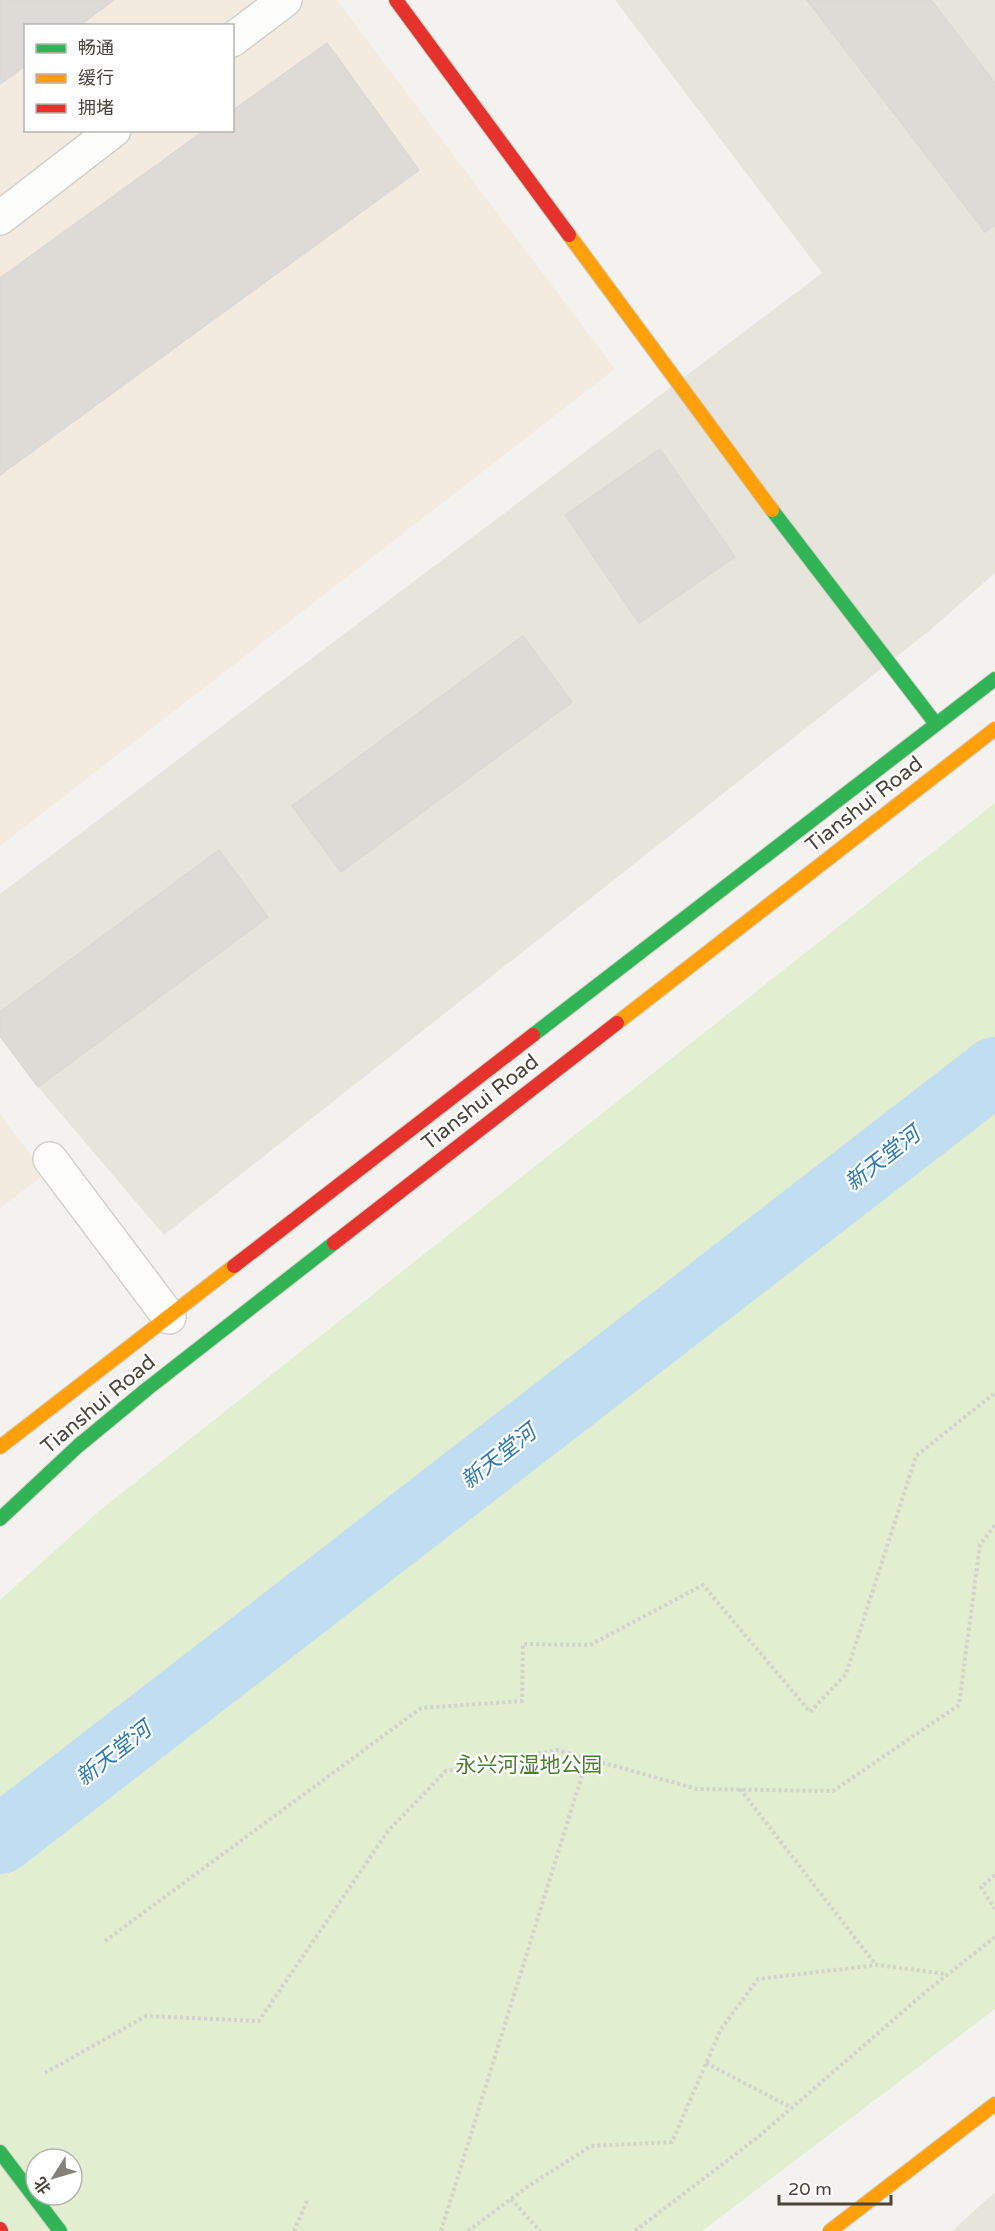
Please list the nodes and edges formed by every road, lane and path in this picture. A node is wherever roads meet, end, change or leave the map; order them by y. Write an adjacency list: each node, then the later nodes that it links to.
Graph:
1 (285, 0): 3 (street)
2 (396, 0): 7 (main road)
3 (234, 38)
4 (111, 132): 5 (street)
5 (0, 218)
6 (995, 679): 7 (main road, Tianshui Road)
7 (937, 723): 10 (main road, Tianshui Road)
8 (995, 729): 13 (main road, Tianshui Road)
9 (50, 1159): 10 (street)
10 (169, 1317): 12 (main road, Tianshui Road)
11 (995, 1393): 20 (path)
12 (0, 1447)
13 (0, 1519)
14 (995, 1525): 16 (path)
15 (587, 1759): 16 (path); 24 (path); 32 (path)
16 (740, 1789): 21 (path)
17 (995, 1875): 18 (path)
18 (995, 1909)
19 (995, 1937): 22 (path)
20 (105, 1941)
21 (877, 1965): 22 (path); 23 (path)
22 (947, 1974): 26 (path)
23 (706, 2063): 26 (path); 28 (path)
24 (45, 2073)
25 (995, 2104): 36 (main road)
26 (792, 2108): 35 (path)
27 (0, 2152): 30 (main road)
28 (511, 2199): 33 (path); 34 (path)
29 (307, 2201): 31 (path)
30 (60, 2231)
31 (294, 2231)
32 (441, 2231)
33 (468, 2231)
34 (540, 2231)
35 (636, 2231)
36 (830, 2231)

